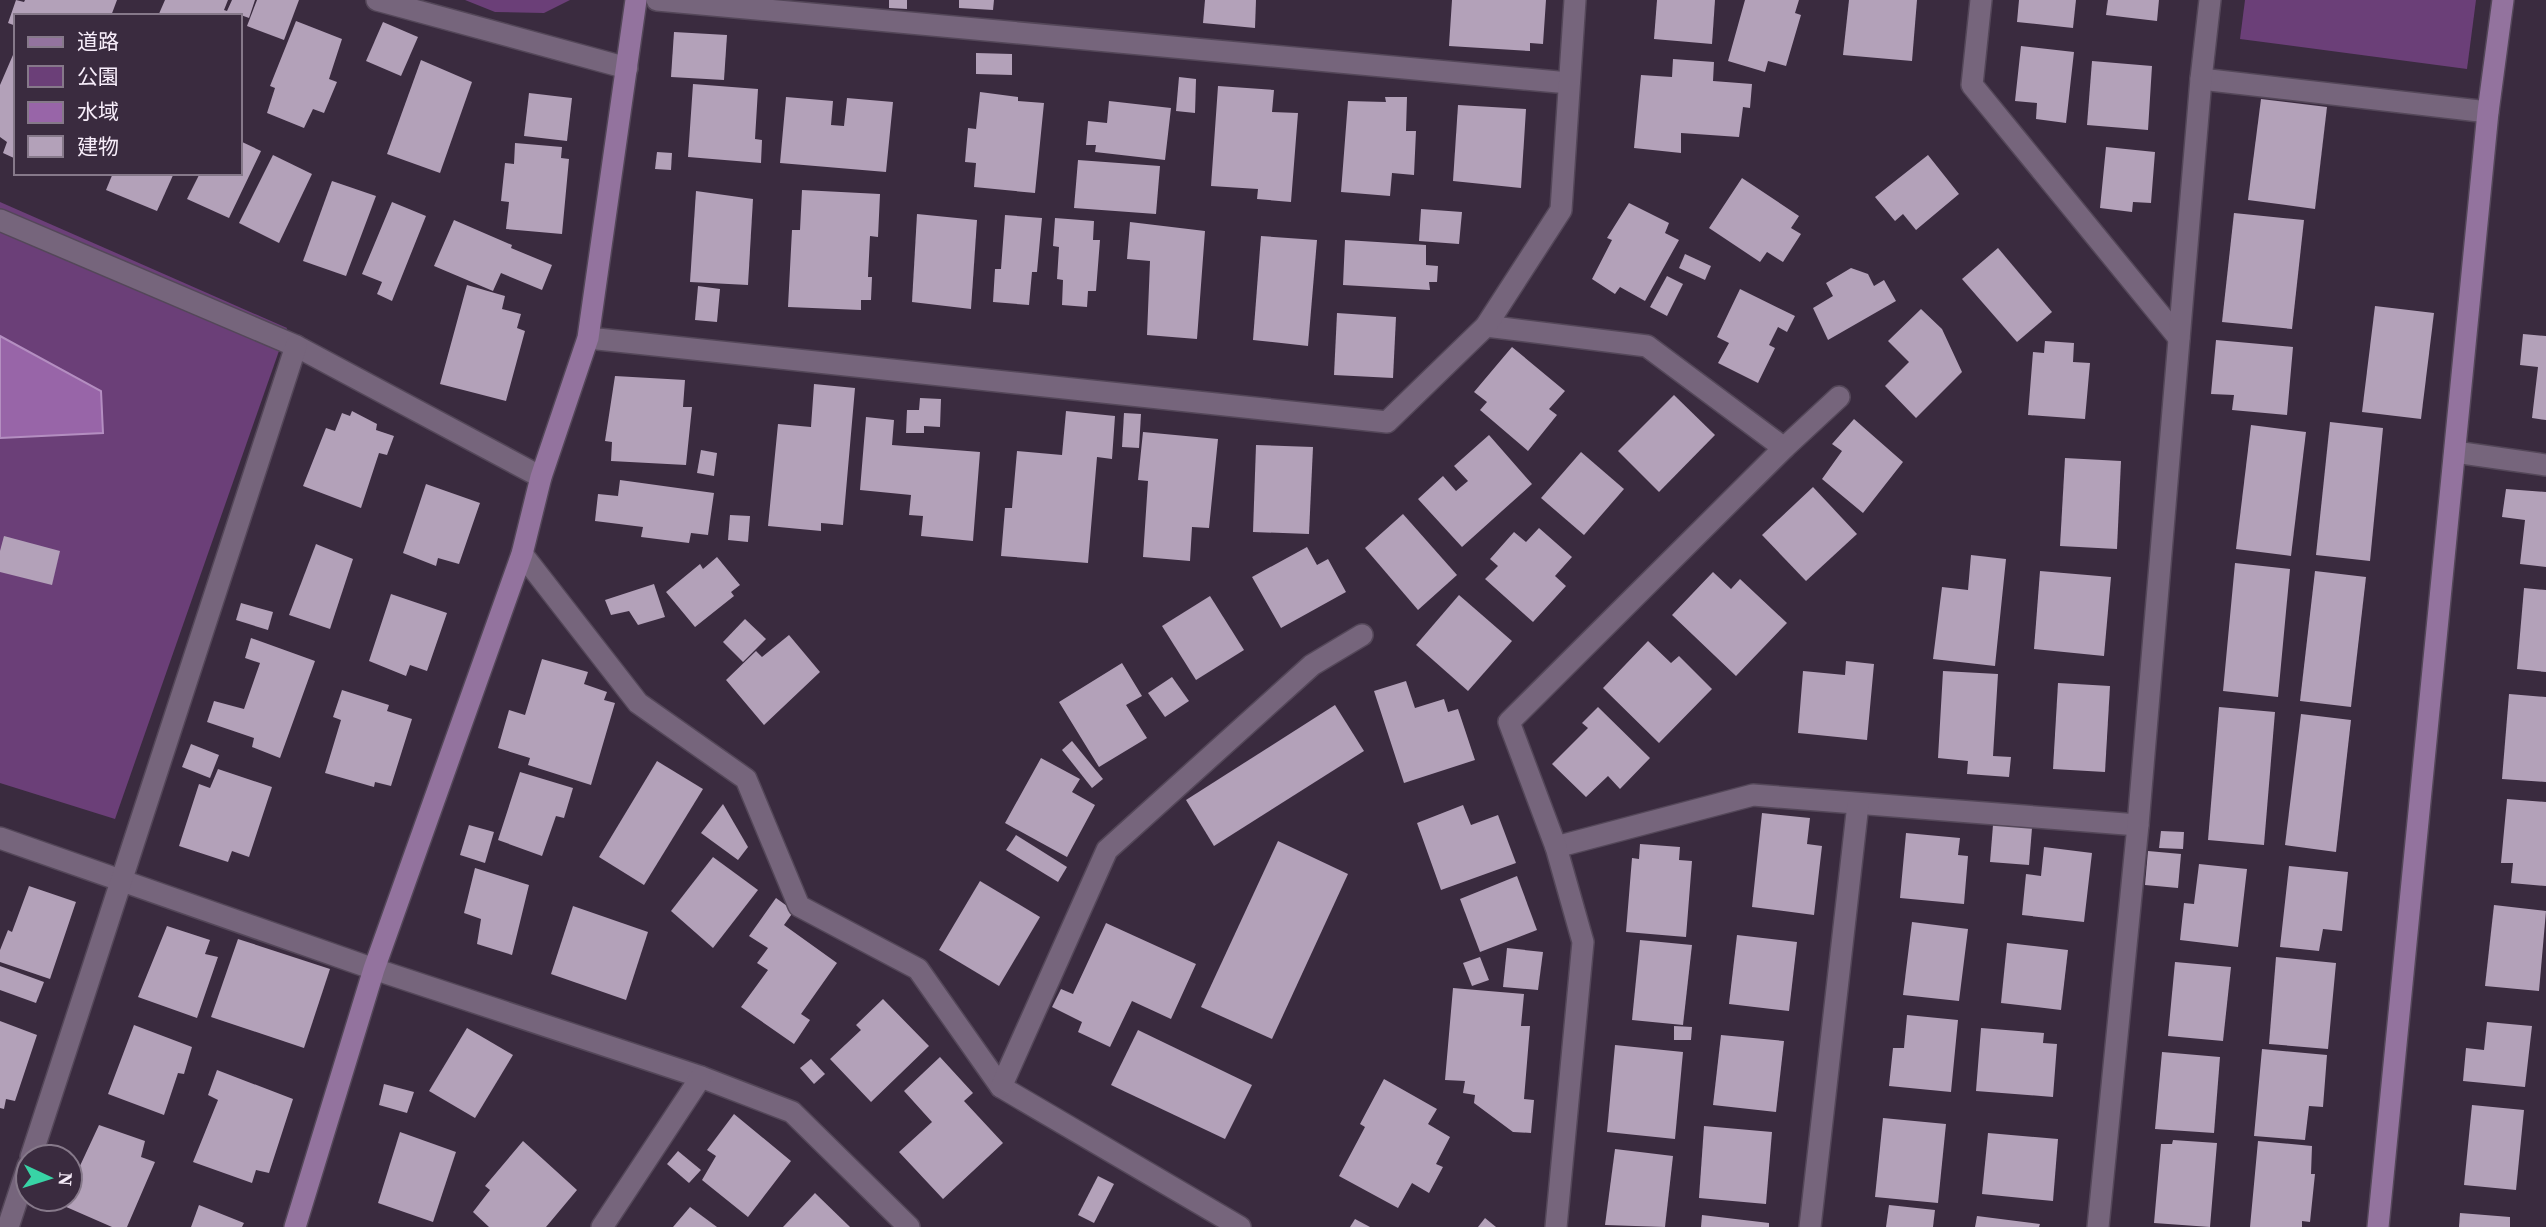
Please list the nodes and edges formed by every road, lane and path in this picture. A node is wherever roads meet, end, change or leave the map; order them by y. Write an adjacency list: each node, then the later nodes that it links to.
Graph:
1 (377, 0): 8 (street)
2 (636, 0): 8 (street)
3 (657, 0): 10 (street)
4 (1575, 0): 10 (street)
5 (1981, 0): 15 (street)
6 (2210, 0): 9 (street)
7 (2503, 0): 11 (street)
8 (627, 68): 14 (street)
9 (2201, 79): 11 (street); 15 (street)
10 (1569, 83): 13 (street)
11 (2488, 112): 19 (street)
12 (0, 220): 16 (street)
13 (1486, 326): 14 (street); 18 (street)
14 (587, 338): 21 (street)
15 (2179, 338): 25 (street)
16 (296, 346): 21 (street); 28 (street)
17 (1839, 397): 18 (street)
18 (1784, 448): 27 (street)
19 (2455, 452): 20 (street); 42 (street)
20 (2546, 464)
21 (541, 477): 22 (street)
22 (522, 554): 29 (street); 31 (street)
23 (1362, 635): 31 (street)
24 (1858, 804): 25 (street); 27 (street); 40 (street)
25 (2138, 825): 41 (street)
26 (0, 838): 28 (street)
27 (1556, 847): 39 (street)
28 (122, 881): 29 (street); 32 (street)
29 (373, 969): 30 (street); 35 (street)
30 (701, 1077): 36 (street); 37 (street)
31 (1001, 1087): 38 (street)
32 (36, 1143)
33 (14, 1209): 34 (street)
34 (8, 1227)
35 (295, 1227)
36 (601, 1227)
37 (909, 1227)
38 (1240, 1227)
39 (1556, 1227)
40 (1810, 1227)
41 (2098, 1227)
42 (2378, 1227)

